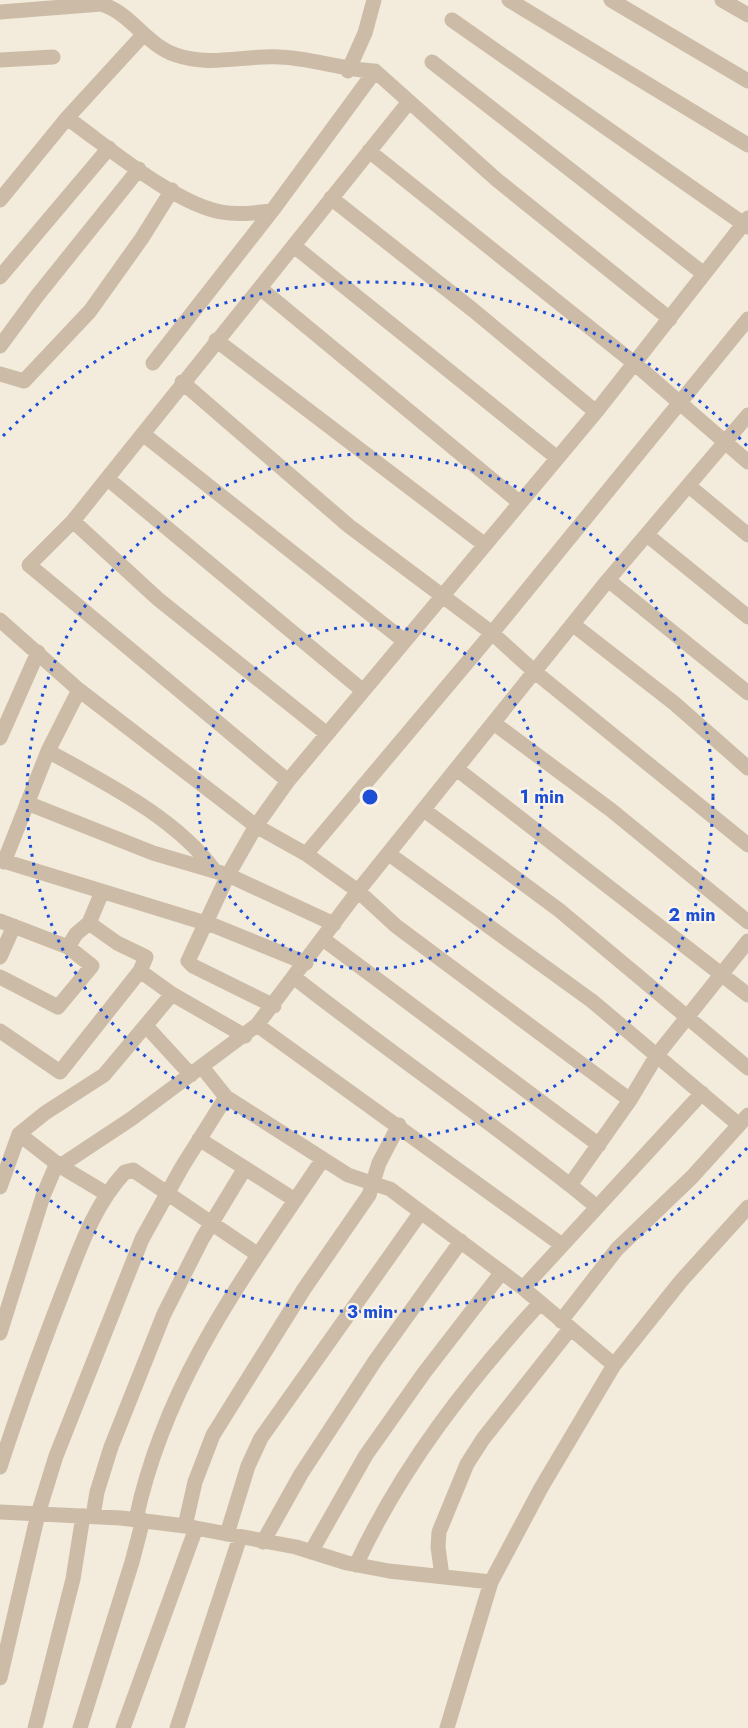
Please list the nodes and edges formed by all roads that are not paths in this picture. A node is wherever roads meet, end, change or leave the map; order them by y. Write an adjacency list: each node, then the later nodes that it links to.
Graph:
1 (374, 0): 13 (street)
2 (509, 0): 18 (street)
3 (611, 0): 15 (street)
4 (722, 0): 7 (street)
5 (111, 3): 6 (street); 9 (street)
6 (0, 12)
7 (748, 15)
8 (452, 20): 26 (street)
9 (143, 35): 13 (street); 17 (street)
10 (53, 57): 11 (street)
11 (0, 60)
12 (432, 62): 28 (street)
13 (348, 70): 14 (street)
14 (375, 71): 16 (street); 25 (street)
15 (748, 81)
16 (408, 103): 20 (street); 31 (street)
17 (67, 118): 19 (street); 24 (street)
18 (748, 144)
19 (109, 148): 21 (street); 29 (street)
20 (369, 151): 23 (street); 36 (street)
21 (139, 169): 22 (street); 34 (street)
22 (172, 190): 25 (street); 37 (street)
23 (331, 198): 27 (street); 40 (street)
24 (0, 200)
25 (272, 211): 35 (street)
26 (746, 223): 28 (street)
27 (294, 246): 30 (street); 44 (street)
28 (704, 274): 31 (street)
29 (0, 277)
30 (260, 288): 33 (street); 48 (street)
31 (670, 319): 36 (street)
32 (748, 319): 39 (street)
33 (216, 340): 38 (street); 52 (street)
34 (0, 346)
35 (153, 363)
36 (634, 363): 39 (street); 40 (street)
37 (0, 374)
38 (182, 382): 42 (street); 54 (street)
39 (679, 403): 43 (street); 58 (street)
40 (596, 412): 44 (street)
41 (748, 415): 43 (street)
42 (143, 434): 46 (street); 59 (street)
43 (723, 442): 45 (street); 47 (street)
44 (556, 457): 48 (street)
45 (748, 462)
46 (108, 478): 49 (street); 63 (street)
47 (688, 486): 50 (street); 51 (street)
48 (519, 502): 52 (street)
49 (73, 521): 66 (street); 71 (street)
50 (647, 535): 53 (street); 55 (street)
51 (748, 535)
52 (485, 545): 54 (street)
53 (608, 580): 57 (street); 64 (street)
54 (443, 596): 58 (street); 59 (street)
55 (748, 617)
56 (1, 622): 60 (street)
57 (575, 626): 61 (street); 69 (street)
58 (492, 633): 61 (street); 76 (street)
59 (404, 640): 63 (street)
60 (38, 652): 62 (street); 67 (street)
61 (535, 672): 65 (street); 75 (street)
62 (79, 690): 68 (street); 74 (street)
63 (362, 690): 66 (street)
64 (748, 693)
65 (495, 724): 70 (street); 82 (street)
66 (327, 734): 71 (street)
67 (0, 738)
68 (48, 751): 72 (street); 79 (street)
69 (748, 768)
70 (458, 770): 73 (street); 93 (street)
71 (288, 781): 74 (street)
72 (27, 803): 78 (street); 79 (street)
73 (424, 810): 77 (street); 99 (street)
74 (256, 826): 76 (street); 79 (street)
75 (748, 845)
76 (306, 854): 81 (street)
77 (389, 854): 81 (street); 103 (street)
78 (2, 861): 80 (street)
79 (221, 872): 85 (street); 86 (street)
80 (102, 891): 84 (street); 85 (street)
81 (358, 891): 86 (street); 110 (street)
82 (748, 922)
83 (7, 923): 89 (street); 90 (street)
84 (89, 923): 89 (street); 92 (street)
85 (206, 924): 91 (street); 98 (street)
86 (334, 924): 87 (street)
87 (323, 939): 91 (street); 115 (street)
88 (748, 941): 93 (street)
89 (68, 947): 94 (street)
90 (0, 957)
91 (306, 963): 95 (street)
92 (140, 971): 96 (street); 106 (street)
93 (721, 974): 97 (street); 99 (street)
94 (0, 977)
95 (295, 978): 98 (street); 120 (street)
96 (172, 994): 100 (street); 101 (street)
97 (748, 995)
98 (274, 1006): 101 (street)
99 (685, 1017): 103 (street); 104 (street)
100 (146, 1026): 105 (street); 107 (street)
101 (251, 1030): 105 (street); 112 (street)
102 (0, 1031): 106 (street)
103 (657, 1055): 108 (street); 110 (street)
104 (748, 1068)
105 (196, 1071): 109 (street); 117 (street)
106 (60, 1072): 107 (street)
107 (80, 1089): 113 (street)
108 (702, 1093): 111 (street); 126 (street)
109 (226, 1097): 114 (street); 116 (street)
110 (630, 1100): 115 (street)
111 (743, 1120): 135 (street)
112 (399, 1125): 119 (street); 130 (street)
113 (20, 1134): 117 (street); 121 (street)
114 (200, 1139): 118 (street); 122 (street)
115 (599, 1144): 120 (street)
116 (323, 1159): 119 (street); 124 (street)
117 (59, 1165): 123 (street); 136 (street)
118 (245, 1168): 124 (street); 128 (street)
119 (375, 1182): 127 (street); 143 (street)
120 (570, 1185): 126 (street)
121 (0, 1187)
122 (167, 1193): 123 (street); 128 (street); 140 (street)
123 (107, 1194): 138 (street)
124 (295, 1200): 131 (street)
125 (748, 1207): 137 (street)
126 (597, 1208): 130 (street)
127 (422, 1212): 129 (street); 144 (street)
128 (211, 1223): 131 (street); 141 (street)
129 (461, 1241): 132 (street); 145 (street)
130 (562, 1245): 133 (street)
131 (257, 1254): 142 (street)
132 (502, 1272): 133 (street); 146 (street)
133 (523, 1288): 134 (street)
134 (540, 1304): 135 (street); 147 (street)
135 (565, 1325): 137 (street); 148 (street)
136 (0, 1333)
137 (614, 1365): 149 (street)
138 (0, 1467)
139 (0, 1512): 140 (street)
140 (38, 1514): 141 (street); 150 (street)
141 (88, 1516): 142 (street); 151 (street)
142 (140, 1520): 143 (street); 152 (street)
143 (190, 1527): 144 (street); 153 (street)
144 (233, 1536): 145 (street); 154 (street)
145 (263, 1542): 146 (street)
146 (311, 1552): 147 (street)
147 (356, 1565): 148 (street)
148 (442, 1576): 149 (street)
149 (491, 1582): 155 (street)
150 (0, 1678)
151 (35, 1728)
152 (80, 1728)
153 (123, 1728)
154 (177, 1728)
155 (447, 1728)

